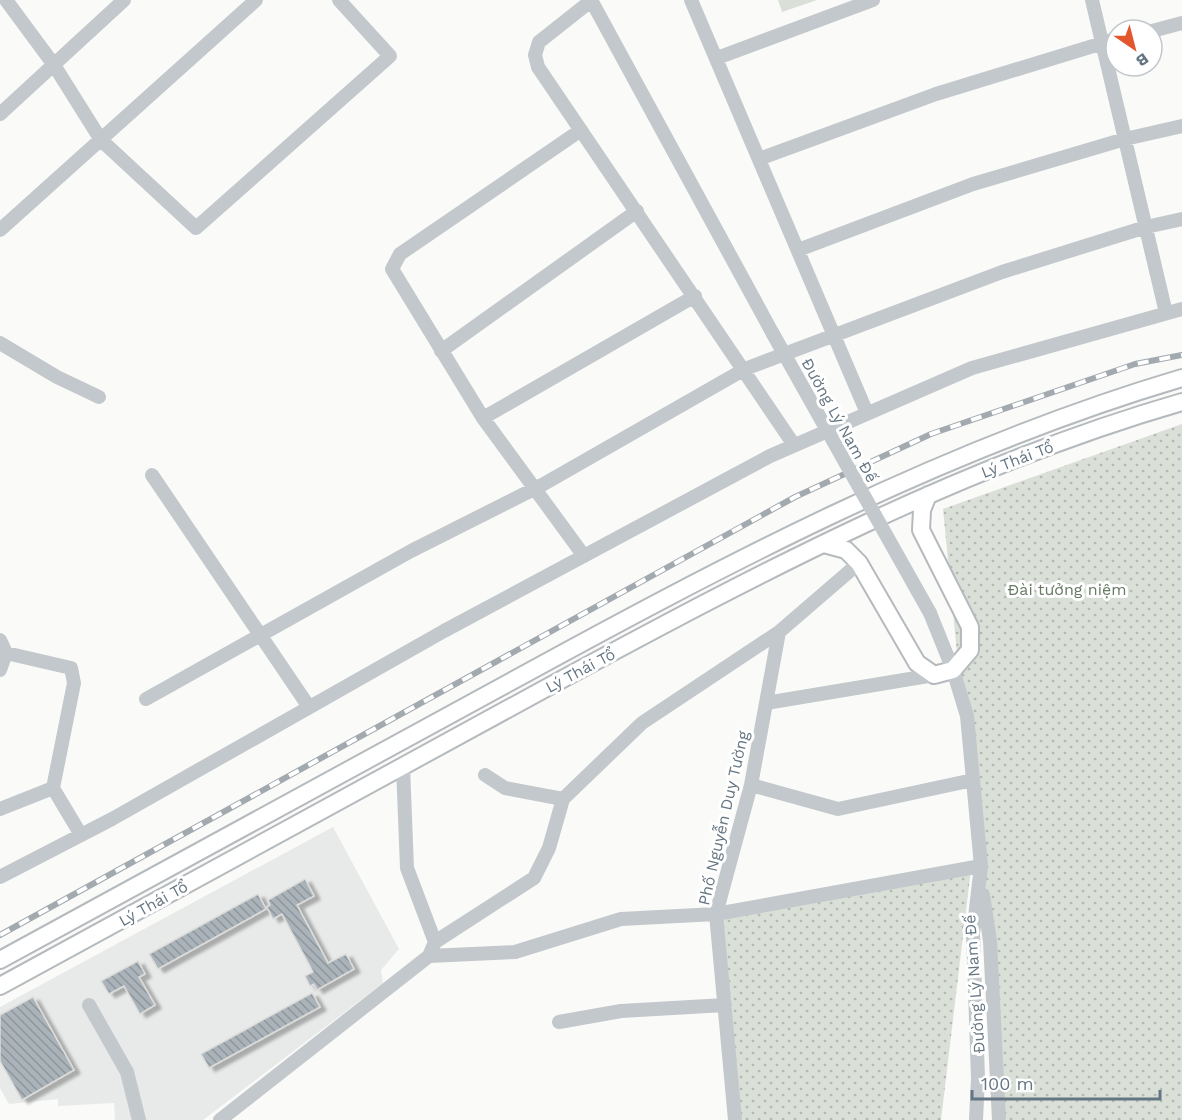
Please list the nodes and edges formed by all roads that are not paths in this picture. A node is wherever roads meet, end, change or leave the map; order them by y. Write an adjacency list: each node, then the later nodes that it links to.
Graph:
1 (6, 0): 14 (street)
2 (124, 0): 14 (street)
3 (256, 0): 20 (street)
4 (339, 0): 20 (street)
5 (592, 0): 18 (street); 54 (street, Đường Lý Nam Đế, bridge)
6 (691, 0): 13 (street)
7 (873, 0): 13 (street)
8 (1092, 0): 11 (street)
9 (1182, 23): 10 (street)
10 (1164, 28)
11 (1104, 29)
12 (1104, 43): 21 (street)
13 (717, 58): 21 (street)
14 (54, 65): 16 (street); 20 (street)
15 (1115, 78): 19 (street)
16 (0, 114)
17 (1182, 126): 19 (street)
18 (581, 129): 22 (street); 32 (street)
19 (1125, 139): 24 (street); 26 (street)
20 (101, 140): 25 (street)
21 (759, 159): 26 (street)
22 (637, 212): 27 (street); 32 (street)
23 (1182, 219): 24 (street)
24 (1146, 226): 29 (street); 30 (street)
25 (0, 231)
26 (798, 250): 30 (street)
27 (695, 296): 33 (street); 38 (street)
28 (1182, 309): 29 (street)
29 (1166, 313): 37 (street)
30 (834, 335): 33 (street); 37 (street)
31 (0, 343): 35 (street)
32 (441, 351): 38 (street)
33 (745, 369): 40 (street); 43 (street)
34 (1182, 378): 39 (main road, Lý Thái Tổ)
35 (99, 397)
36 (1182, 402): 41 (main road, Lý Thái Tổ)
37 (867, 413): 40 (street)
38 (483, 418): 43 (street)
39 (991, 443): 41 (main road); 46 (main road, Lý Thái Tổ)
40 (794, 445): 47 (street)
41 (1001, 465): 44 (main road, Lý Thái Tổ)
42 (152, 475): 51 (street)
43 (534, 489): 47 (street); 51 (street)
44 (928, 495): 45 (main road, Lý Thái Tổ); 54 (main road)
45 (824, 544): 48 (main road); 49 (main road, Lý Thái Tổ)
46 (750, 555): 49 (main road); 73 (main road, Lý Thái Tổ)
47 (584, 556): 58 (street)
48 (859, 563): 50 (street); 55 (main road)
49 (762, 576): 59 (main road, Lý Thái Tổ)
50 (779, 632): 57 (street, Phố Nguyễn Duy Tường); 64 (street)
51 (261, 636): 56 (street); 58 (street)
52 (3, 646): 53 (street); 63 (street)
53 (0, 670)
54 (953, 670): 55 (main road); 61 (street, Đường Lý Nam Đế)
55 (934, 675): 57 (street)
56 (146, 699)
57 (766, 703): 62 (street, Phố Nguyễn Duy Tường)
58 (309, 708): 66 (street)
59 (403, 766): 71 (street); 74 (main road, Lý Thái Tổ)
60 (485, 775): 64 (street)
61 (974, 780): 62 (street); 67 (street, Đường Lý Nam Đế)
62 (751, 785): 70 (street, Phố Nguyễn Duy Tường)
63 (53, 788): 65 (street); 66 (street)
64 (563, 799): 71 (street)
65 (0, 809)
66 (81, 835): 68 (street)
67 (981, 866): 69 (street, Đường Lý Nam Đế); 70 (street)
68 (0, 877)
69 (981, 881): 81 (street, Đường Lý Nam Đế); 82 (street, Đường Lý Nam Đế)
70 (716, 914): 72 (street); 76 (street, Phố Nguyễn Duy Tường)
71 (435, 942): 72 (street)
72 (429, 956): 79 (street)
73 (0, 960)
74 (0, 986)
75 (90, 1005): 78 (street)
76 (725, 1005): 77 (street); 80 (street, Phố Nguyễn Duy Tường)
77 (559, 1022)
78 (139, 1120)
79 (220, 1120)
80 (735, 1120)
81 (976, 1120)
82 (999, 1120)

